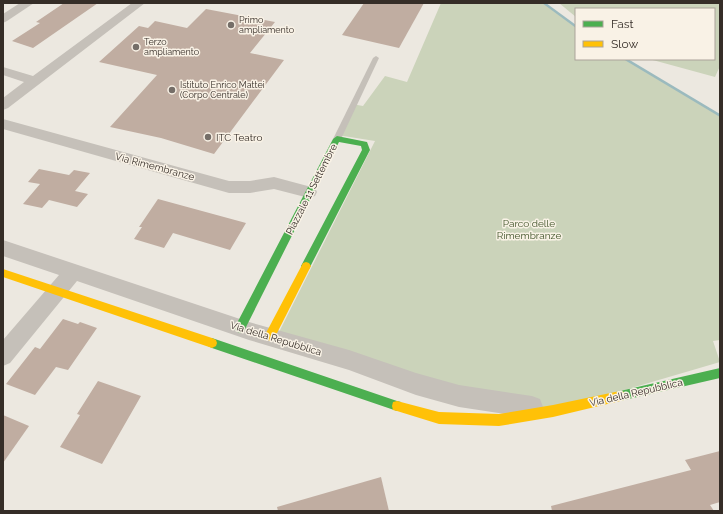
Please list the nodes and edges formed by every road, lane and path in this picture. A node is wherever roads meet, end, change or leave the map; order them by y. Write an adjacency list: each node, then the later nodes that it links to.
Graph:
1 (28, 3): 3 (street)
2 (139, 3): 6 (street)
3 (3, 18)
4 (376, 58): 9 (lane)
5 (3, 71): 6 (street)
6 (35, 81): 7 (street)
7 (3, 105)
8 (3, 124): 10 (street, Via Rimembranze)
9 (337, 139): 10 (street, Piazzale 11 Settembre); 16 (street, Piazzale 11 Settembre)
10 (309, 192): 15 (street, Piazzale 11 Settembre)
11 (3, 248): 12 (street, Via della Repubblica)
12 (74, 271): 14 (street); 15 (street, Via della Repubblica)
13 (3, 273): 14 (street, Via della Repubblica)
14 (57, 292): 17 (street, Via della Repubblica); 18 (street)
15 (244, 329): 16 (street, Via della Repubblica); 17 (street, Piazzale 11 Settembre)
16 (270, 336): 20 (street, Via della Repubblica)
17 (238, 352): 22 (street, Via della Repubblica)
18 (3, 356)
19 (720, 373): 21 (street, Via della Repubblica)
20 (440, 391): 21 (street, Via della Repubblica); 22 (street)
21 (553, 411): 22 (street, Via della Repubblica)
22 (439, 418)

